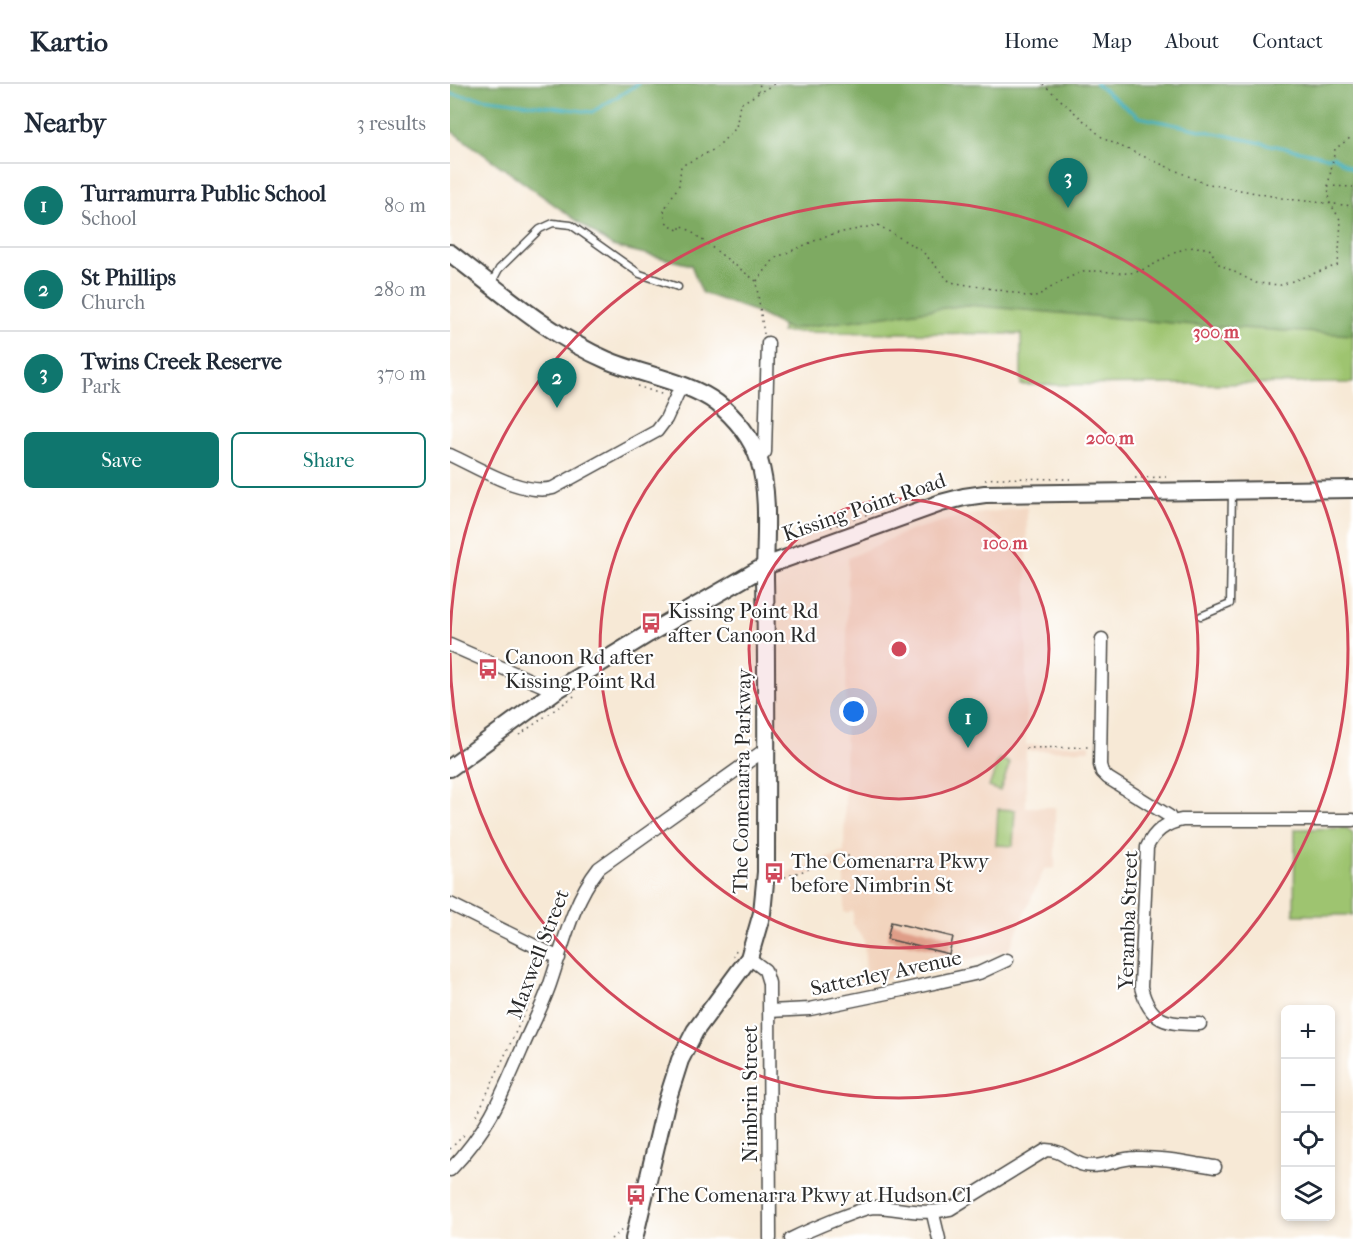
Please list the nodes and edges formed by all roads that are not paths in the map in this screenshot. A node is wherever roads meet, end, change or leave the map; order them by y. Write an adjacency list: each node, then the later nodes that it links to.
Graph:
1 (450, 253): 2 (main road, The Comenarra Parkway)
2 (491, 284): 3 (lane); 5 (main road, The Comenarra Parkway)
3 (678, 287)
4 (768, 343): 7 (street)
5 (681, 386): 6 (street); 7 (main road, The Comenarra Parkway)
6 (450, 455)
7 (759, 459): 10 (main road, The Comenarra Parkway)
8 (1353, 489): 9 (main road, Kissing Point Road)
9 (1232, 490): 10 (main road, Kissing Point Road); 11 (lane)
10 (765, 566): 14 (main road, Kissing Point Road); 15 (main road, The Comenarra Parkway)
11 (1202, 616)
12 (1102, 639): 18 (street)
13 (450, 645): 14 (street)
14 (555, 692): 16 (main road, Kissing Point Road)
15 (766, 749): 20 (street, Maxwell Street); 21 (main road, The Comenarra Parkway)
16 (450, 768)
17 (1353, 820): 18 (street)
18 (1172, 821): 24 (street, Yeramba Street)
19 (450, 903): 20 (street)
20 (559, 958): 26 (street, Maxwell Street)
21 (749, 958): 23 (street, Nimbrin Street); 28 (main road, The Comenarra Parkway)
22 (1007, 960): 23 (street, Satterley Avenue)
23 (769, 1011): 29 (street, Nimbrin Street)
24 (1200, 1024)
25 (1215, 1167): 27 (street)
26 (450, 1170)
27 (933, 1214): 30 (street); 31 (street)
28 (633, 1238)
29 (770, 1239)
30 (792, 1239)
31 (939, 1239)

